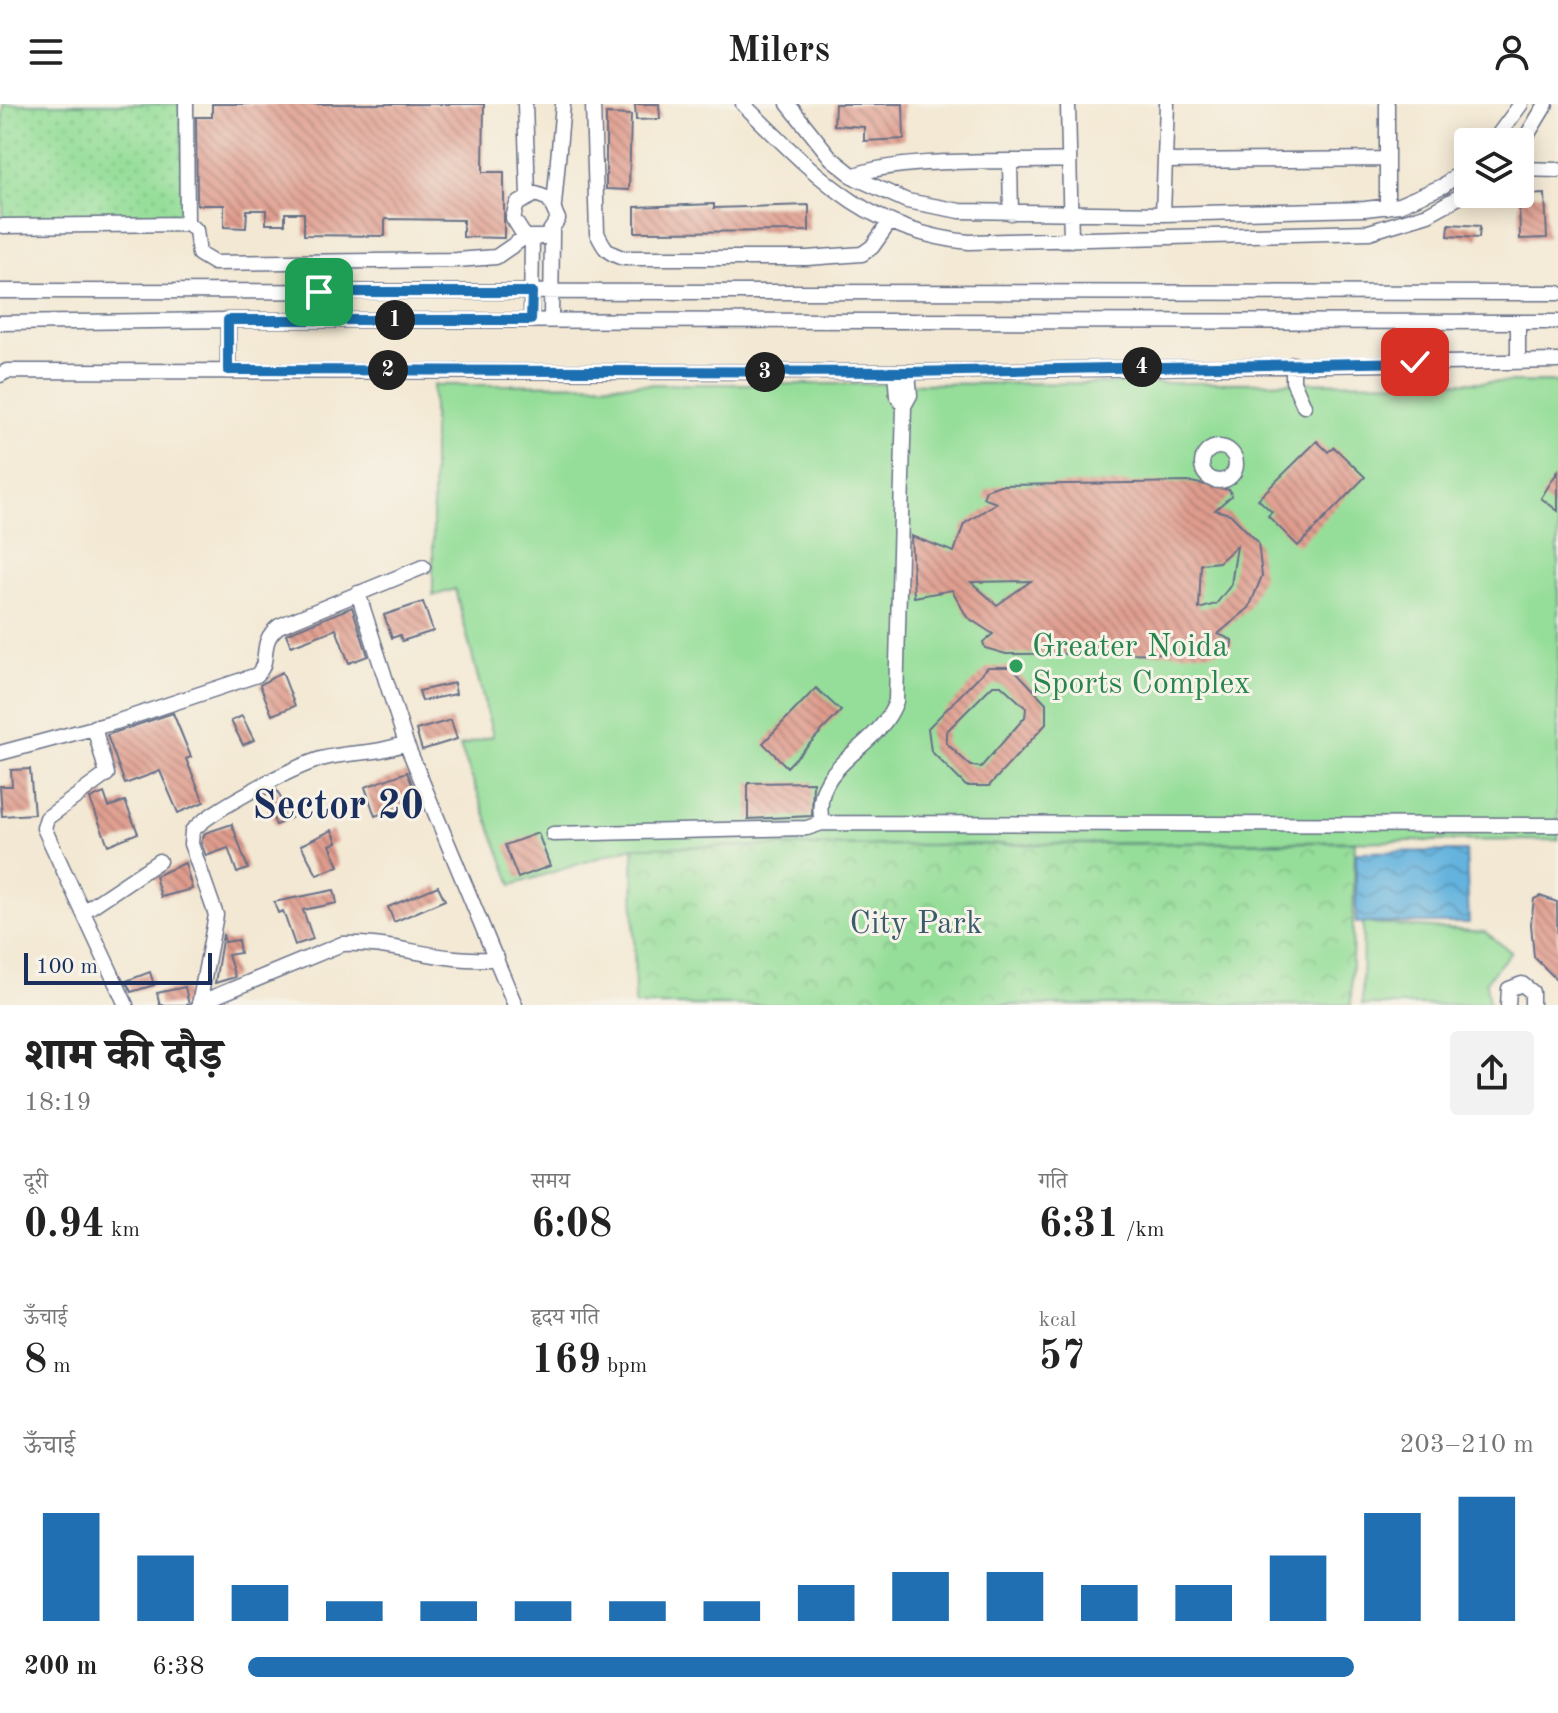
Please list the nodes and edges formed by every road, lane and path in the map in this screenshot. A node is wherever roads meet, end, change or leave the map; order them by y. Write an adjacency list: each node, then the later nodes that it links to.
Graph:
1 (186, 104): 30 (street)
2 (525, 104): 22 (street)
3 (563, 104): 24 (street)
4 (593, 104): 29 (street)
5 (743, 104): 29 (street)
6 (788, 104): 20 (street)
7 (1068, 104): 15 (street)
8 (1167, 104): 16 (street)
9 (1387, 104): 14 (street)
10 (1521, 104): 12 (street)
11 (1546, 104): 13 (street)
12 (1503, 128)
13 (1531, 128)
14 (1386, 159): 16 (street); 25 (street)
15 (1068, 160): 17 (street); 27 (street)
16 (1166, 161): 28 (street)
17 (1010, 163): 20 (street); 26 (street)
18 (1534, 169): 19 (street)
19 (1558, 170)
20 (852, 176): 26 (street)
21 (1454, 177): 25 (street)
22 (528, 196): 24 (street); 33 (street)
23 (1454, 200): 34 (street)
24 (554, 205): 32 (street)
25 (1387, 207): 28 (street)
26 (1011, 213): 27 (street)
27 (1069, 214): 28 (street); 34 (street)
28 (1163, 214)
29 (889, 223): 34 (street)
30 (187, 224): 31 (street); 33 (street)
31 (3, 226)
32 (552, 232): 33 (street); 37 (street)
33 (528, 238): 36 (street)
34 (1071, 240)
35 (0, 291): 36 (street)
36 (532, 292): 37 (street); 40 (street)
37 (551, 292): 38 (street); 41 (street)
38 (1558, 293)
39 (228, 320): 40 (street); 45 (street); 50 (street)
40 (531, 320): 41 (street)
41 (551, 320): 42 (street)
42 (1518, 322): 43 (street); 47 (street)
43 (1558, 322)
44 (0, 323): 45 (street)
45 (18, 324): 46 (street)
46 (0, 334)
47 (1518, 361): 48 (street); 49 (street)
48 (1558, 361)
49 (1293, 364): 51 (street); 53 (street)
50 (228, 370): 51 (street); 52 (street)
51 (902, 372): 59 (street)
52 (0, 375)
53 (1304, 406)
54 (423, 567): 55 (street)
55 (358, 593): 56 (street); 57 (street)
56 (94, 727): 58 (street); 63 (street)
57 (406, 743): 64 (street); 65 (street)
58 (0, 753)
59 (822, 823): 60 (street); 61 (street)
60 (1558, 825)
61 (553, 834)
62 (159, 861): 63 (street)
63 (83, 912): 66 (street)
64 (497, 958): 65 (street); 67 (street)
65 (199, 1004)
66 (126, 1005)
67 (515, 1005)
68 (1508, 1005): 69 (street)
69 (1532, 1005)

